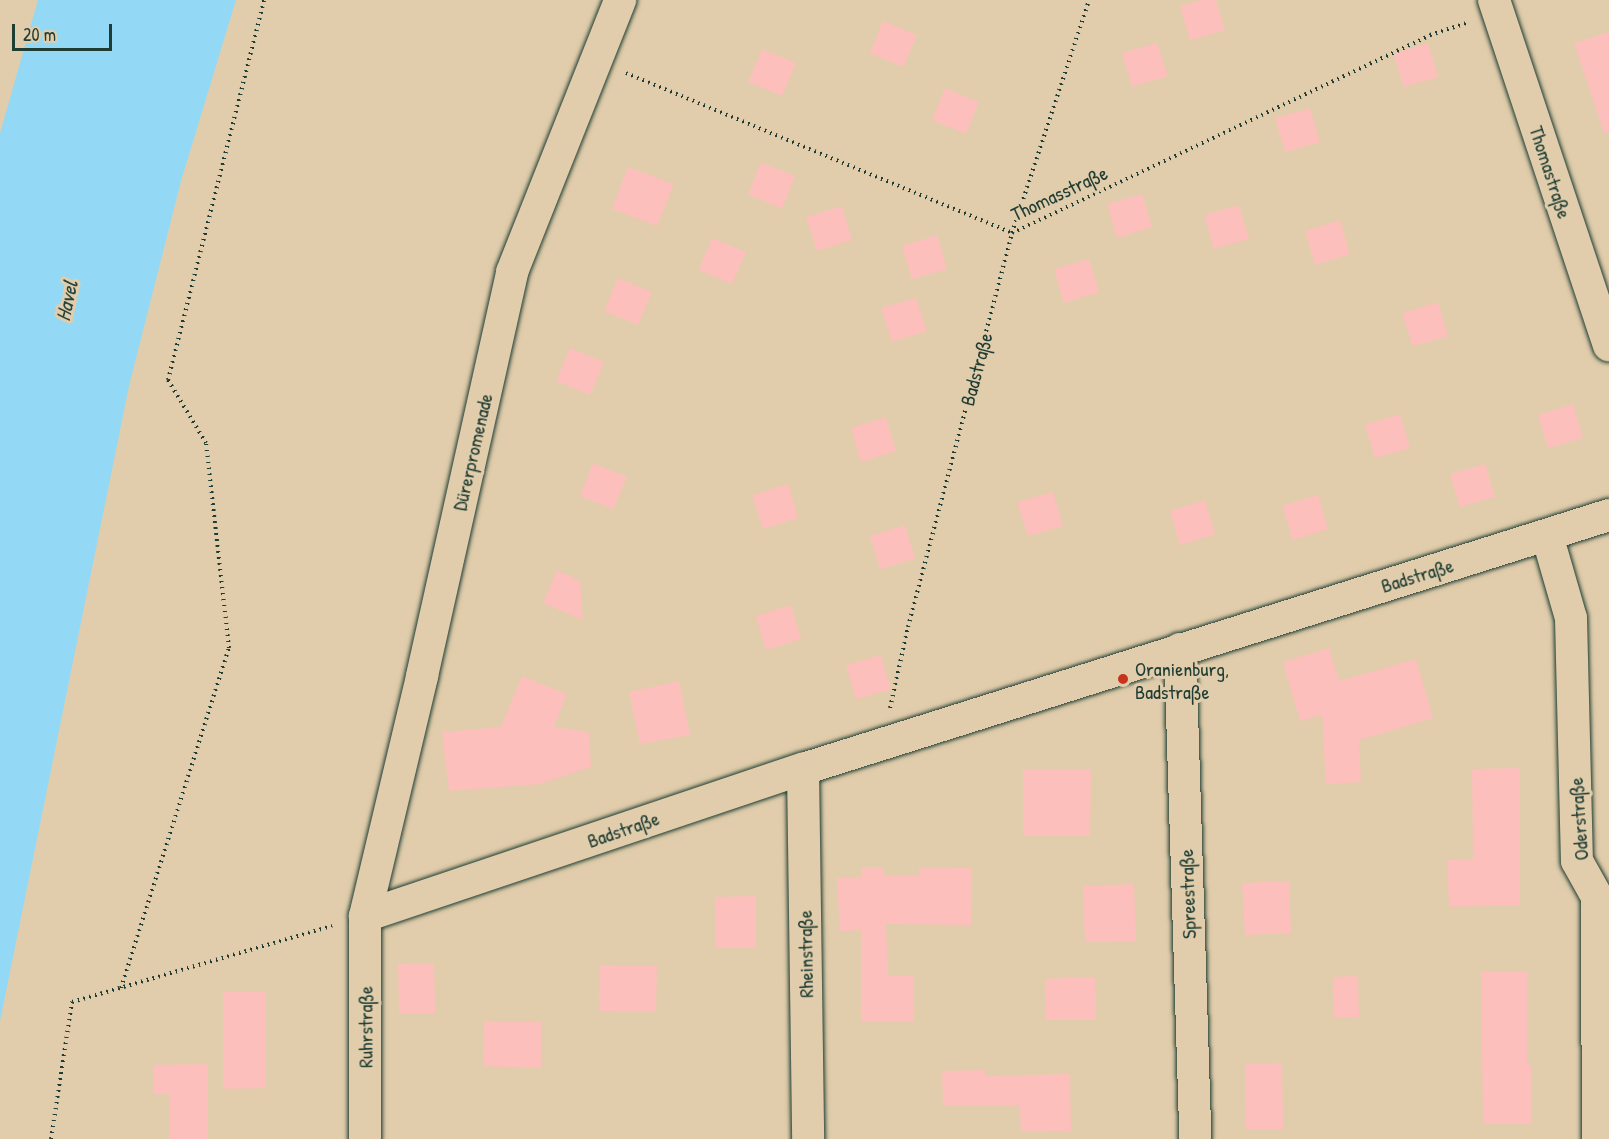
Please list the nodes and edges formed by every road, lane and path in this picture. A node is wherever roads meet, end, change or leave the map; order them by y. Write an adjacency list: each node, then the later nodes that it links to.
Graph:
1 (264, 0): 14 (path)
2 (620, 0): 5 (street, Dürerpromenade)
3 (1089, 0): 6 (path, Badstraße)
4 (1496, 6): 6 (path, Thomasstraße); 7 (street, Thomastraße)
5 (595, 60): 6 (path, Thomasstraße); 13 (street, Dürerpromenade)
6 (1012, 233): 11 (path, Badstraße)
7 (1609, 345)
8 (1609, 515): 9 (street, Badstraße)
9 (1547, 535): 10 (street, Badstraße); 19 (street, Oderstraße)
10 (1180, 649): 11 (street, Badstraße); 18 (street, Spreestraße)
11 (881, 743): 12 (street, Badstraße)
12 (803, 769): 13 (street, Badstraße); 17 (street, Rheinstraße)
13 (365, 916): 14 (path); 16 (street, Ruhrstraße)
14 (121, 987): 15 (path)
15 (51, 1139)
16 (365, 1139)
17 (808, 1139)
18 (1195, 1139)
19 (1598, 1139)

